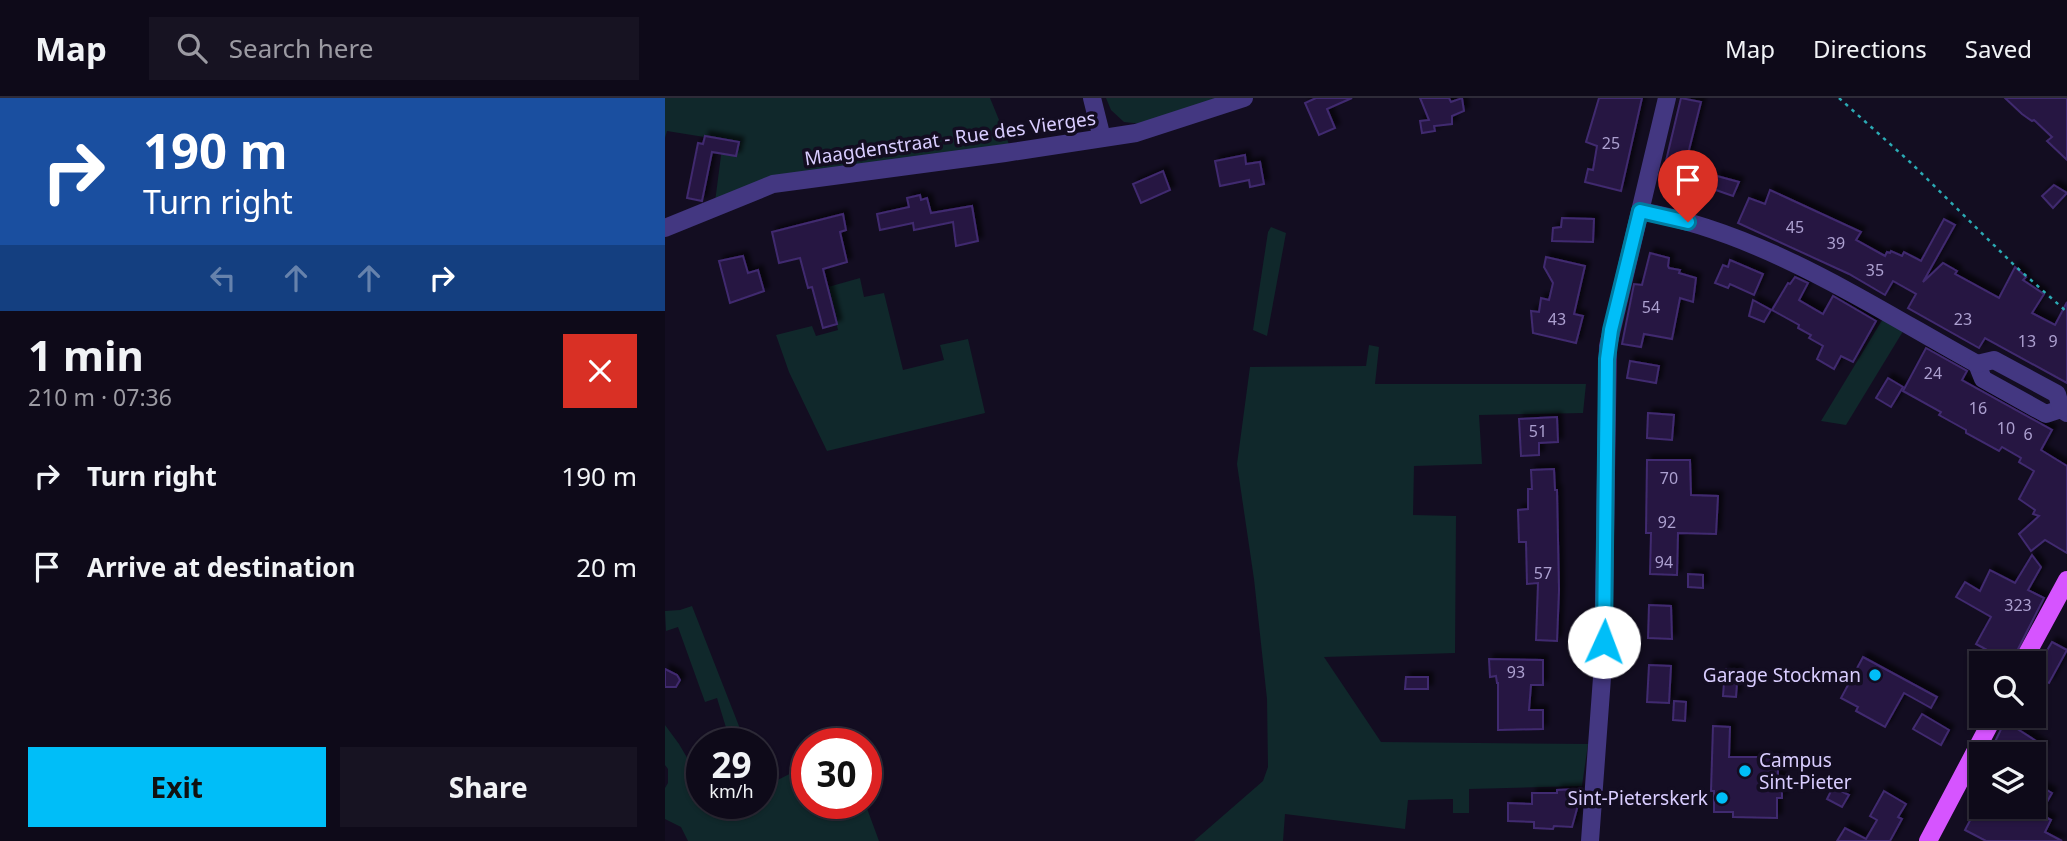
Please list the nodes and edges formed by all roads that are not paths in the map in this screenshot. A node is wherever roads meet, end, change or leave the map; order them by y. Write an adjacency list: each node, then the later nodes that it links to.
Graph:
1 (1092, 98): 4 (street)
2 (1244, 98): 4 (street, Maagdenstraat - Rue des Vierges)
3 (1667, 98): 5 (street)
4 (1103, 138): 6 (street, Maagdenstraat - Rue des Vierges)
5 (1640, 211): 7 (street); 11 (street)
6 (665, 228)
7 (2064, 411)
8 (2067, 580): 9 (main road)
9 (2029, 651)
10 (1988, 728): 12 (main road)
11 (1590, 841)
12 (1928, 841)

